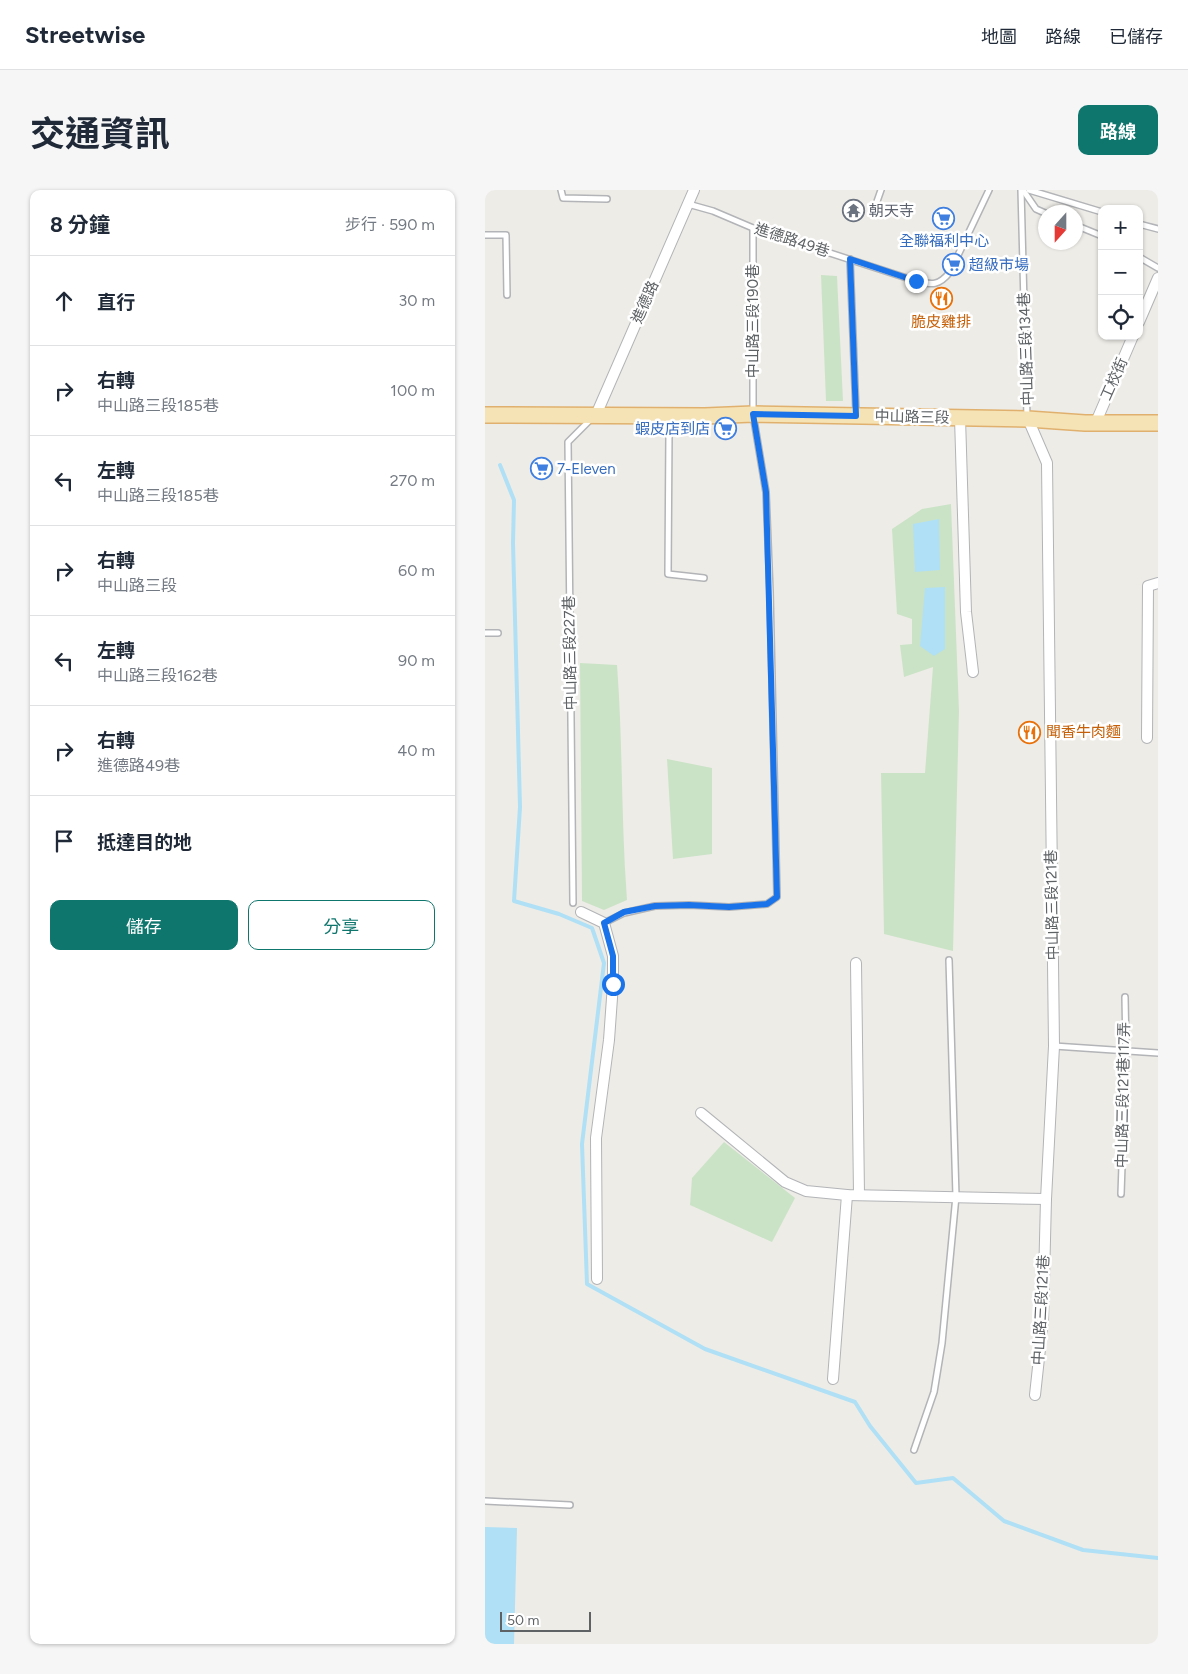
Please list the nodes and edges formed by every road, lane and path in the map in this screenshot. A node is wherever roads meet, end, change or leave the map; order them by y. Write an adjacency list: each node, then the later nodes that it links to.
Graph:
1 (561, 190): 7 (lane)
2 (694, 190): 8 (street, 進德路)
3 (881, 190): 9 (lane)
4 (989, 190): 18 (lane, 進德路49巷)
5 (1022, 190): 10 (lane); 31 (lane, 中山路三段134巷)
6 (1029, 190): 11 (lane)
7 (607, 199)
8 (688, 204): 13 (lane, 進德路49巷); 27 (street, 進德路)
9 (874, 210)
10 (1038, 210)
11 (1098, 211)
12 (1143, 225): 15 (lane)
13 (753, 228): 18 (lane, 進德路49巷); 25 (lane, 中山路三段190巷)
14 (1083, 229): 17 (lane)
15 (1158, 229)
16 (485, 235): 22 (lane)
17 (1098, 235)
18 (850, 259): 29 (lane)
19 (1143, 259): 20 (lane)
20 (1158, 268)
21 (1158, 278): 23 (street)
22 (507, 295)
23 (1143, 313)
24 (1131, 340): 32 (street, 工校街)
25 (753, 414): 28 (main road, 中山路三段); 29 (main road, 中山路三段); 42 (lane, 中山路三段190巷)
26 (485, 415): 27 (main road, 中山路三段)
27 (596, 415): 28 (main road, 中山路三段); 40 (lane, 中山路三段227巷)
28 (665, 416): 34 (lane)
29 (856, 416): 30 (main road, 中山路三段)
30 (960, 418): 31 (main road, 中山路三段); 38 (street)
31 (1027, 419): 32 (main road, 中山路三段); 46 (street, 中山路三段121巷)
32 (1096, 422): 33 (main road, 中山路三段)
33 (1158, 424)
34 (704, 578)
35 (1158, 583): 39 (street)
36 (485, 633): 37 (lane)
37 (498, 633)
38 (973, 672)
39 (1147, 738)
40 (573, 903)
41 (581, 912): 42 (street)
42 (604, 923): 55 (street)
43 (949, 960): 53 (lane)
44 (856, 963): 50 (street)
45 (1125, 997): 47 (lane, 中山路三段121巷117弄)
46 (1054, 1046): 47 (lane); 54 (street, 中山路三段121巷)
47 (1126, 1050): 48 (lane); 51 (lane, 中山路三段121巷117弄)
48 (1158, 1053)
49 (701, 1113): 52 (street)
50 (859, 1194): 52 (street); 53 (street)
51 (1121, 1194)
52 (847, 1195): 56 (street)
53 (956, 1196): 54 (street); 58 (lane)
54 (1046, 1200): 57 (street, 中山路三段121巷)
55 (597, 1280)
56 (833, 1379)
57 (1035, 1395)
58 (914, 1450)
59 (485, 1501): 60 (lane)
60 (570, 1505)

